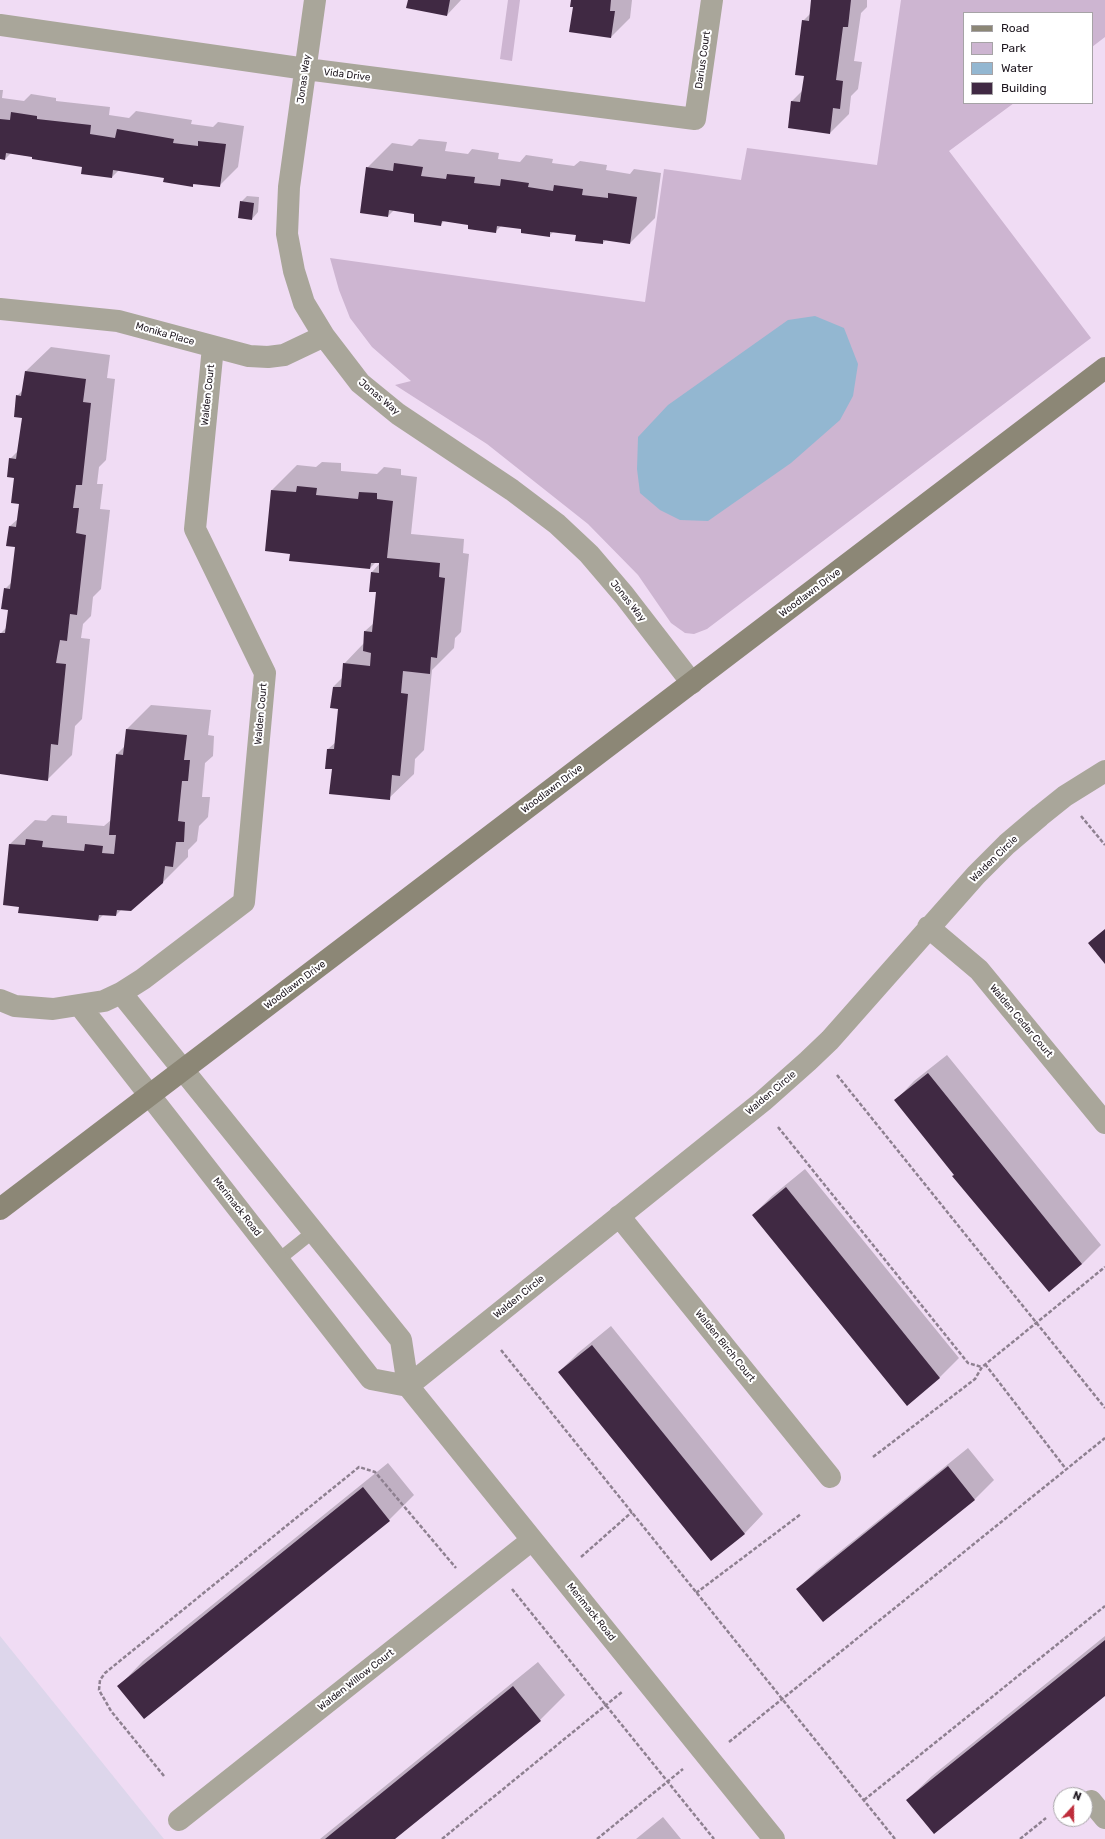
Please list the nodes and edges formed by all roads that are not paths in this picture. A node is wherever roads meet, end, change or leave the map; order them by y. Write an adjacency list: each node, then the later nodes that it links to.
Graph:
1 (315, 0): 4 (street, Jonas Way)
2 (712, 0): 5 (street, Darius Court)
3 (0, 25): 4 (street, Vida Drive)
4 (306, 69): 5 (street, Vida Drive); 7 (street, Jonas Way)
5 (695, 119)
6 (0, 309): 8 (street, Monika Place)
7 (324, 336): 8 (street, Monika Place); 10 (street, Jonas Way)
8 (213, 347): 13 (street, Walden Court)
9 (1105, 368): 10 (main road, Woodlawn Drive)
10 (692, 683): 16 (main road, Woodlawn Drive)
11 (1105, 771): 12 (street, Walden Circle)
12 (928, 927): 18 (street, Walden Cedar Court); 20 (street, Walden Circle)
13 (112, 997): 15 (street); 16 (street)
14 (0, 1000): 15 (street)
15 (80, 1006): 17 (street, Merimack Road)
16 (183, 1070): 17 (main road, Woodlawn Drive); 21 (street)
17 (150, 1096): 19 (main road, Woodlawn Drive); 22 (street, Merimack Road)
18 (1105, 1123)
19 (0, 1209)
20 (619, 1216): 23 (street, Walden Circle); 24 (street, Walden Birch Court)
21 (313, 1232): 22 (lane); 23 (street)
22 (278, 1260): 23 (street, Merimack Road)
23 (408, 1386): 25 (street, Merimack Road)
24 (830, 1476)
25 (532, 1540): 28 (street, Walden Willow Court); 29 (street, Merimack Road)
26 (1093, 1803): 27 (street)
27 (1105, 1818)
28 (179, 1820)
29 (774, 1839)

